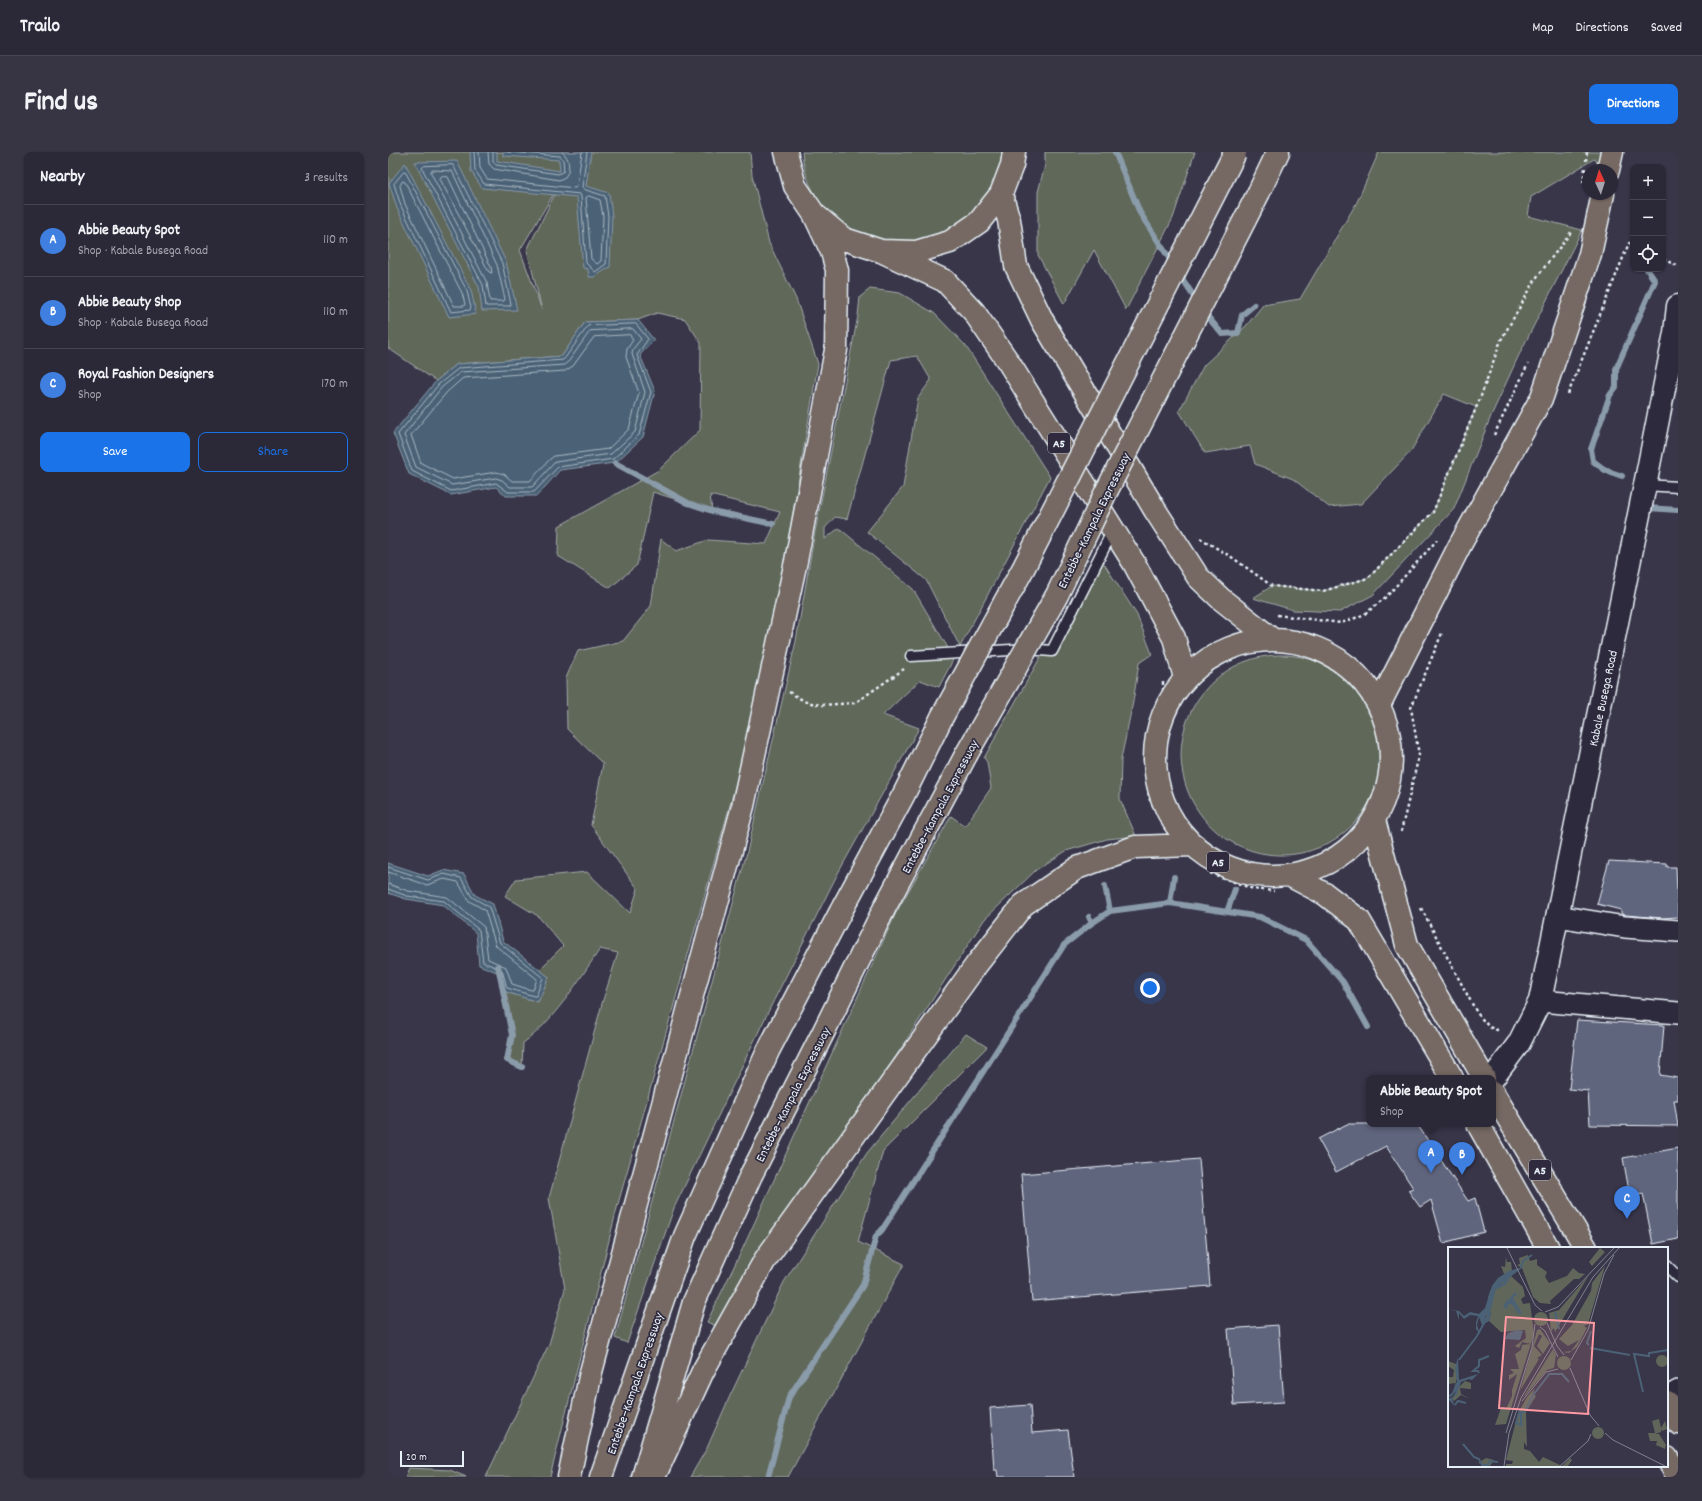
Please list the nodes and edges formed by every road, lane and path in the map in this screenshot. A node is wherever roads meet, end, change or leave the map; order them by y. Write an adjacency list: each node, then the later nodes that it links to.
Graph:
1 (786, 152): 11 (highway, A5)
2 (1014, 152): 9 (highway, A5)
3 (1235, 152): 58 (highway, Entebbe–Kampala Expressway, bridge)
4 (1278, 152): 59 (highway, Entebbe–Kampala Expressway, bridge)
5 (1587, 152): 7 (path)
6 (1612, 152): 8 (highway)
7 (1589, 164)
8 (1609, 164)
9 (1001, 194): 14 (highway, A5); 29 (highway)
10 (1593, 200): 33 (highway)
11 (814, 214): 14 (highway, A5); 32 (highway)
12 (1576, 226): 25 (path)
13 (1630, 244): 20 (path)
14 (881, 251): 24 (highway, A5)
15 (1666, 260): 16 (path)
16 (1678, 266)
17 (1678, 306): 18 (street, Kabale Busega Road)
18 (1676, 332): 22 (street, Kabale Busega Road)
19 (1530, 360): 21 (path)
20 (1565, 401)
21 (1492, 439)
22 (1645, 485): 23 (lane); 40 (street, Kabale Busega Road)
23 (1678, 487)
24 (1113, 530): 30 (lane); 31 (highway, A5)
25 (1194, 534)
26 (1442, 535): 27 (path)
27 (1272, 615)
28 (1444, 629): 35 (path)
29 (1272, 640): 31 (highway, A5); 33 (highway, A5)
30 (911, 656): 32 (path)
31 (1185, 678): 36 (highway, A5)
32 (770, 681): 57 (highway)
33 (1380, 705): 34 (highway, A5)
34 (1374, 820): 38 (highway, A5); 46 (highway)
35 (1400, 835)
36 (1194, 846): 38 (highway, A5); 60 (highway)
37 (1210, 873): 38 (path)
38 (1284, 883): 45 (highway, A5)
39 (1418, 902): 44 (path)
40 (1557, 916): 41 (street); 42 (street, Kabale Busega Road)
41 (1678, 931)
42 (1540, 1001): 43 (street); 47 (street, Kabale Busega Road)
43 (1678, 1013)
44 (1502, 1031)
45 (1450, 1075)
46 (1482, 1075)
47 (1495, 1075)
48 (1496, 1097): 51 (highway, A5)
49 (1480, 1127): 50 (highway, A5)
50 (1547, 1247)
51 (1585, 1247)
52 (1678, 1391): 53 (street)
53 (1668, 1397)
54 (1668, 1404): 55 (highway)
55 (1678, 1423)
56 (1668, 1460): 61 (highway)
57 (569, 1477)
58 (601, 1477)
59 (643, 1477)
60 (654, 1477)
61 (1678, 1477)

